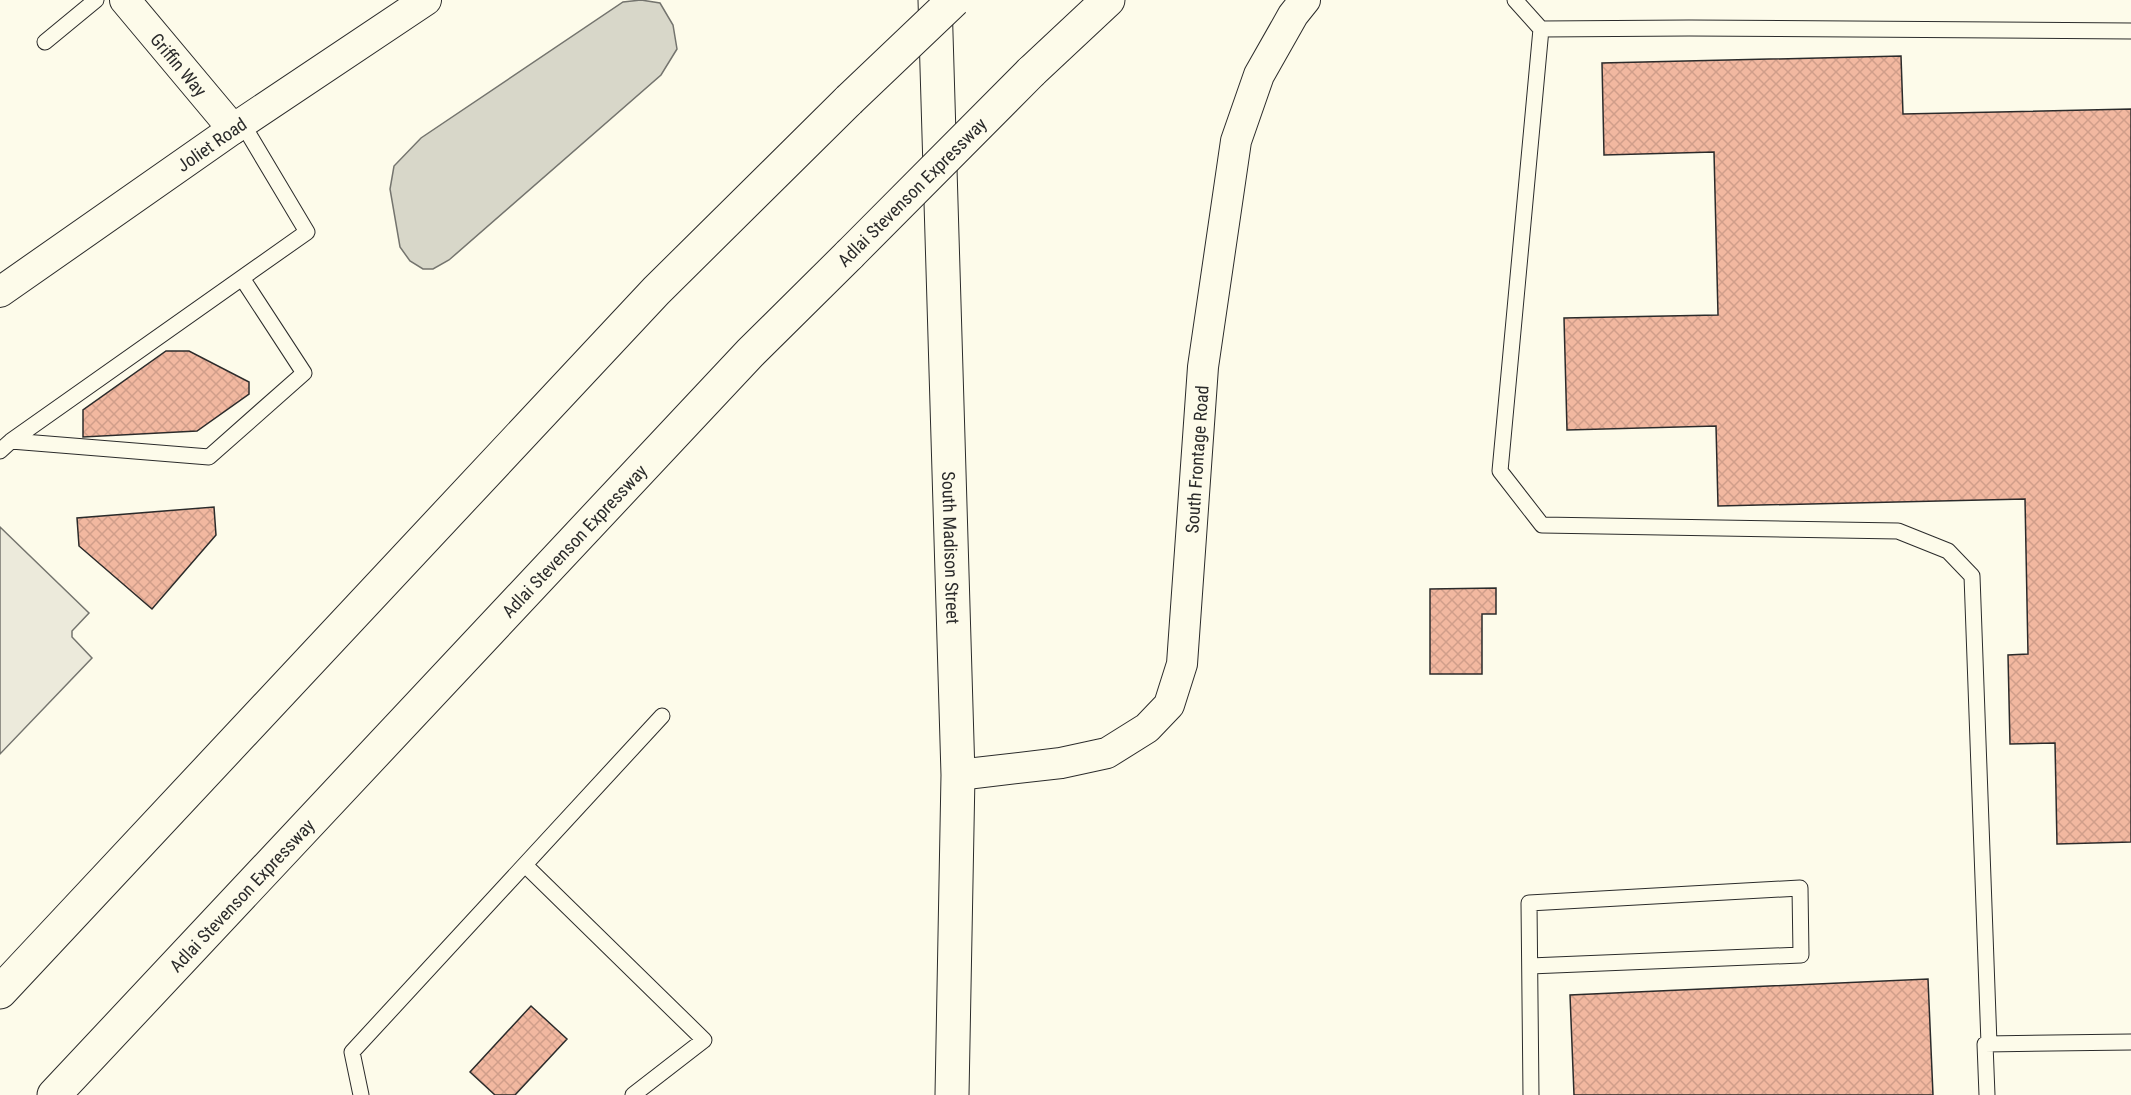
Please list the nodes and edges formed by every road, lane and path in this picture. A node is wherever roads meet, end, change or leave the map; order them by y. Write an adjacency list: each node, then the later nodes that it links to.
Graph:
1 (96, 0): 11 (lane)
2 (125, 0): 12 (street, Griffin Way)
3 (426, 0): 12 (street, Joliet Road)
4 (935, 0): 17 (main road, South Madison Street)
5 (954, 0): 20 (main road, bridge)
6 (1108, 0): 23 (main road, Adlai Stevenson Expressway, bridge)
7 (1305, 0): 17 (street, South Frontage Road)
8 (1515, 0): 9 (lane)
9 (1541, 29): 10 (lane); 22 (lane)
10 (2131, 31)
11 (45, 42)
12 (238, 126): 13 (lane); 14 (street, Joliet Road)
13 (242, 278): 15 (lane); 15 (lane)
14 (0, 292)
15 (5, 446)
16 (662, 716): 18 (lane)
17 (958, 775): 26 (main road, South Madison Street)
18 (525, 865): 24 (lane); 25 (lane)
19 (1530, 966): 19 (lane); 27 (lane)
20 (0, 992)
21 (2131, 1042): 22 (lane)
22 (1989, 1044): 28 (lane)
23 (54, 1095)
24 (361, 1095)
25 (633, 1095)
26 (952, 1095)
27 (1531, 1095)
28 (1987, 1095)

